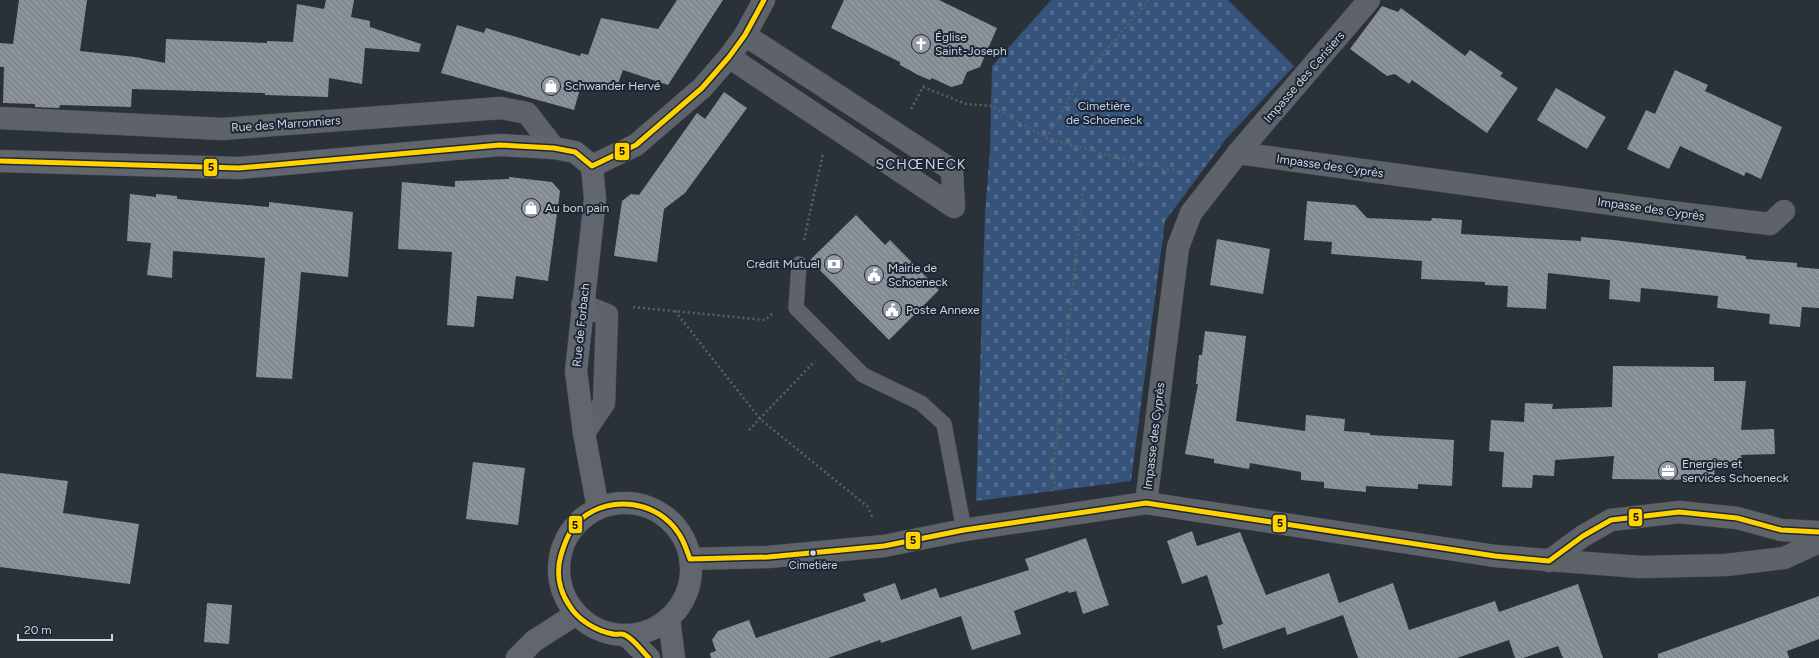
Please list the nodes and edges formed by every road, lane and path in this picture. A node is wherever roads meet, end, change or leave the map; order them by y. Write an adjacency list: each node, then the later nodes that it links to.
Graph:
1 (764, 0): 4 (street)
2 (1149, 0): 9 (path)
3 (1369, 0): 11 (street, Impasse des Cerisiers)
4 (745, 35): 5 (street); 8 (street)
5 (729, 58): 8 (street); 13 (street)
6 (923, 87): 9 (path)
7 (0, 118): 10 (street, Rue des Marronniers)
8 (829, 125): 17 (path)
9 (1046, 138): 14 (path)
10 (554, 148): 12 (street); 13 (street)
11 (1238, 153): 16 (street, Impasse des Cyprès); 26 (street, Impasse des Cyprès)
12 (0, 161)
13 (592, 166): 19 (street, Rue de Forbach)
14 (1185, 173)
15 (1083, 190): 28 (path)
16 (1784, 211)
17 (799, 264): 18 (lane)
18 (798, 290): 21 (path); 22 (lane)
19 (582, 305): 25 (street, Rue de Forbach); 25 (street)
20 (630, 307): 21 (path)
21 (675, 311): 23 (path)
22 (832, 344): 23 (path); 29 (lane)
23 (760, 419): 24 (path); 32 (path)
24 (749, 430)
25 (584, 433): 27 (street, Rue de Forbach)
26 (1146, 503): 28 (street); 34 (street)
27 (598, 508): 33 (street); 35 (street)
28 (1058, 516): 29 (street)
29 (964, 530): 32 (street)
30 (1819, 532): 34 (street)
31 (1819, 542): 34 (street)
32 (884, 546): 33 (street)
33 (690, 559): 36 (street)
34 (1549, 561)
35 (576, 614): 37 (street); 38 (street)
36 (669, 618): 37 (street); 40 (street)
37 (626, 635): 39 (street)
38 (517, 658)
39 (648, 658)
40 (674, 658)

